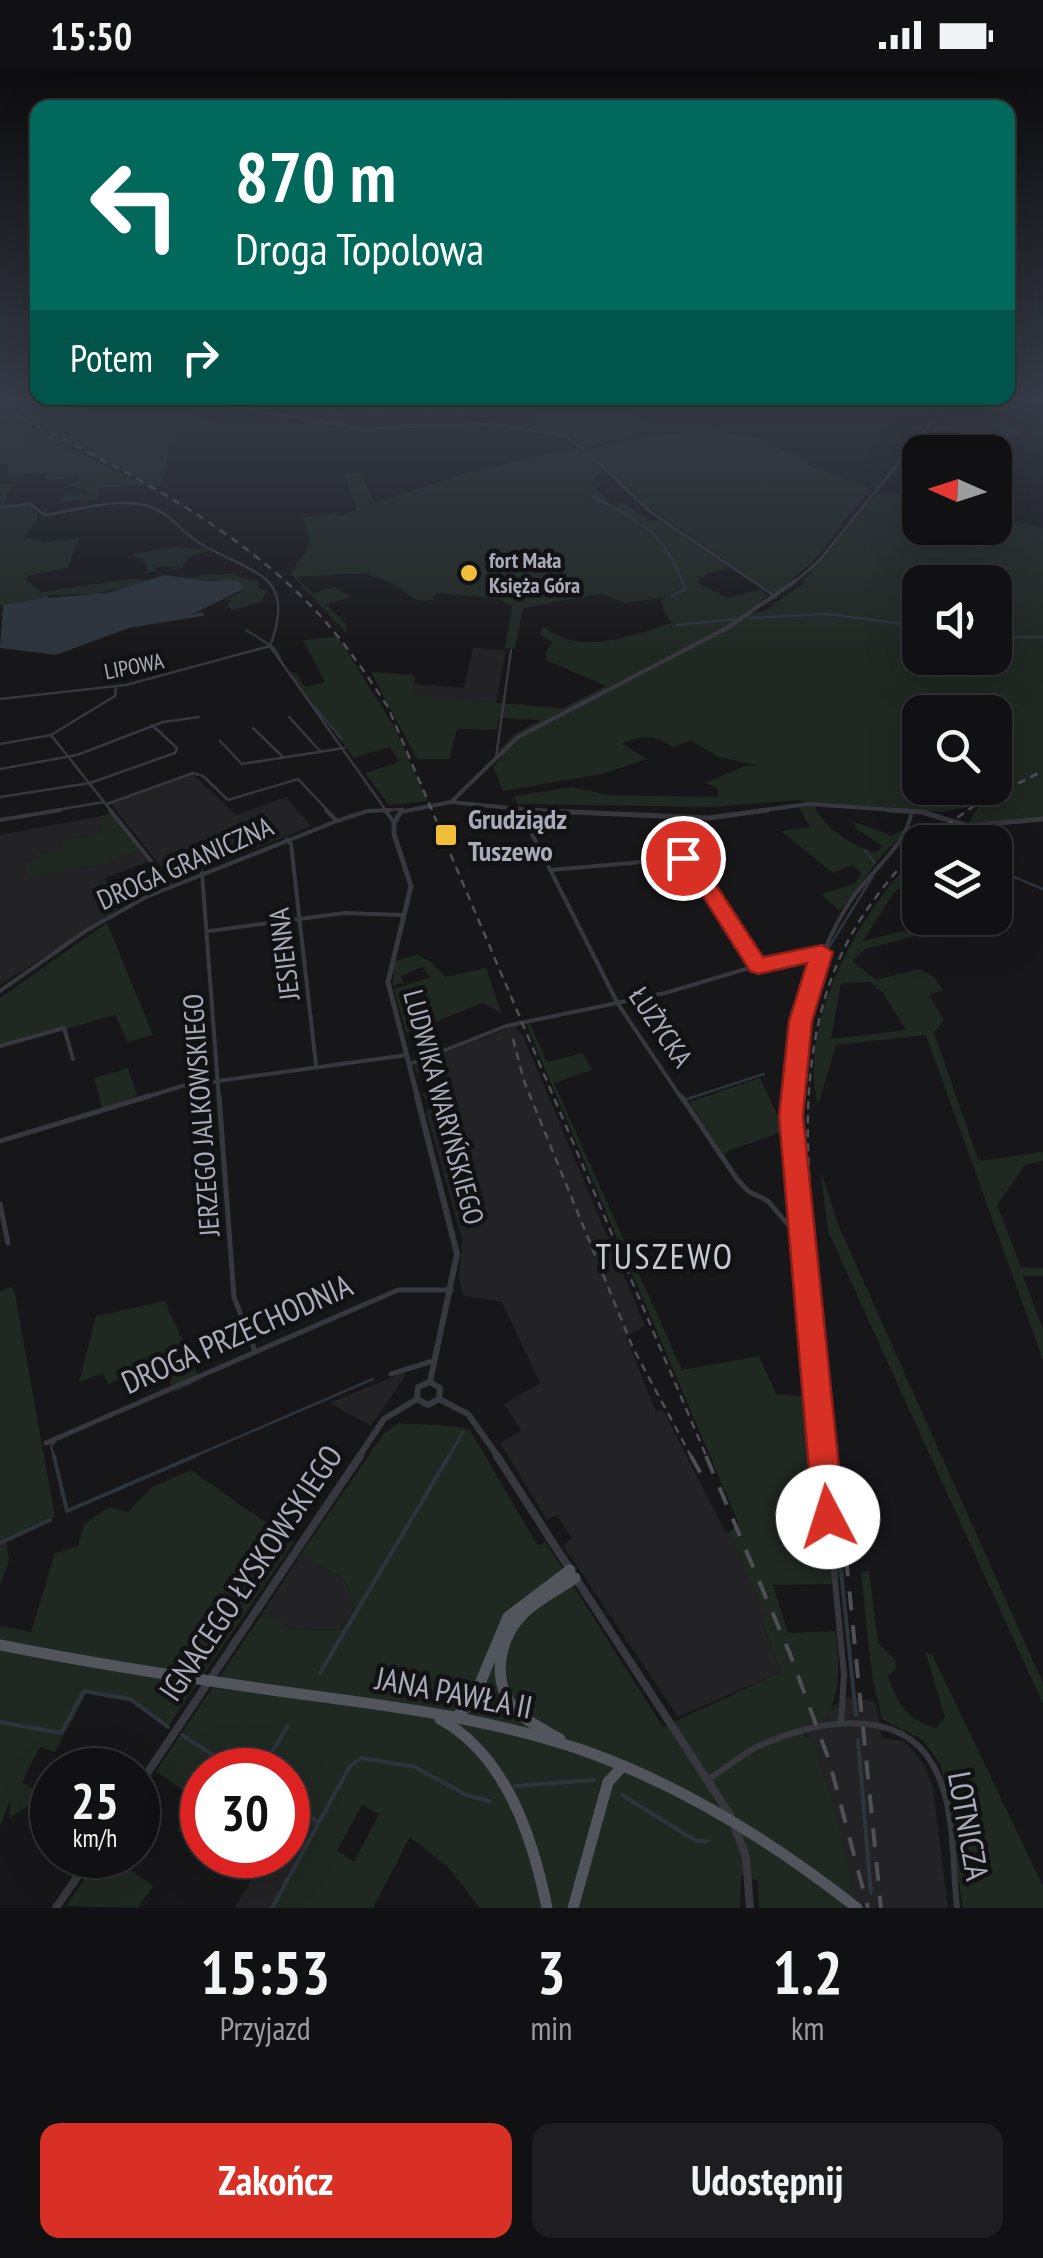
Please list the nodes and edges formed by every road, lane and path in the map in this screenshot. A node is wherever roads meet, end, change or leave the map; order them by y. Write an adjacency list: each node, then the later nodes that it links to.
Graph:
1 (623, 487): 4 (street)
2 (879, 487): 4 (street)
3 (0, 507): 5 (street)
4 (776, 598): 21 (street)
5 (270, 646): 7 (street, LIPOWA); 16 (street, LUDWIKA WARYŃSKIEGO)
6 (510, 650): 21 (street)
7 (116, 686): 8 (street, LIPOWA); 13 (street)
8 (0, 699)
9 (199, 717): 11 (street)
10 (290, 717): 17 (street)
11 (152, 726): 18 (street); 19 (street)
12 (253, 728): 20 (street)
13 (51, 736): 15 (street); 19 (street)
14 (220, 741): 22 (street)
15 (0, 744)
16 (344, 748): 17 (street); 29 (street, LUDWIKA WARYŃSKIEGO)
17 (321, 752): 20 (street)
18 (175, 753): 24 (street)
19 (68, 757): 23 (street); 24 (street)
20 (283, 758): 22 (street)
21 (496, 759): 27 (street)
22 (242, 764)
23 (0, 769)
24 (90, 783): 26 (street); 28 (street)
25 (263, 790): 28 (street); 35 (street)
26 (0, 797)
27 (451, 802): 30 (street, DROGA GRANICZNA); 31 (street, DROGA GRANICZNA)
28 (106, 803): 34 (street); 40 (street)
29 (386, 808): 30 (street, DROGA GRANICZNA); 35 (street, DROGA GRANICZNA); 36 (street, LUDWIKA WARYŃSKIEGO)
30 (402, 809): 36 (street)
31 (520, 810): 32 (street, DROGA GRANICZNA); 38 (street, ŁUŻYCKA)
32 (912, 810): 33 (street, DROGA GRANICZNA); 44 (street)
33 (1043, 819)
34 (0, 820)
35 (336, 821): 37 (street, DROGA GRANICZNA)
36 (394, 823): 41 (street, LUDWIKA WARYŃSKIEGO)
37 (287, 839): 39 (street, DROGA GRANICZNA); 42 (street, JESIENNA)
38 (550, 870): 45 (street); 47 (street, ŁUŻYCKA)
39 (202, 873): 40 (street, DROGA GRANICZNA); 43 (street, JERZEGO JALKOWSKIEGO)
40 (171, 886): 46 (street, DROGA GRANICZNA)
41 (403, 915): 42 (street); 49 (street, LUDWIKA WARYŃSKIEGO)
42 (300, 919): 43 (street); 52 (street, JESIENNA)
43 (207, 932): 53 (street, JERZEGO JALKOWSKIEGO)
44 (822, 952): 45 (street); 56 (street)
45 (758, 966): 47 (street)
46 (0, 991)
47 (618, 1004): 51 (street); 56 (street, ŁUŻYCKA)
48 (0, 1046): 50 (street)
49 (407, 1055): 51 (street, LUDWIKA WARYŃSKIEGO); 52 (street)
50 (73, 1059)
51 (410, 1064): 58 (street, LUDWIKA WARYŃSKIEGO)
52 (316, 1065): 53 (street)
53 (219, 1081): 54 (street); 59 (street, JERZEGO JALKOWSKIEGO)
54 (0, 1141)
55 (0, 1204): 57 (street)
56 (802, 1240): 71 (street)
57 (8, 1243)
58 (451, 1290): 59 (street, DROGA PRZECHODNIA); 60 (street, LUDWIKA WARYŃSKIEGO)
59 (255, 1351): 65 (street, DROGA PRZECHODNIA)
60 (432, 1362): 61 (street); 62 (street, LUDWIKA WARYŃSKIEGO)
61 (392, 1374)
62 (430, 1382): 63 (street); 64 (street)
63 (417, 1399): 64 (street); 68 (street, IGNACEGO ŁYSKOWSKIEGO)
64 (440, 1399): 66 (street)
65 (46, 1443)
66 (572, 1574): 70 (main road); 72 (main road); 75 (street)
67 (0, 1645): 68 (main road, JANA PAWŁA II)
68 (209, 1680): 69 (main road, JANA PAWŁA II); 73 (street, IGNACEGO ŁYSKOWSKIEGO)
69 (412, 1710): 70 (main road, JANA PAWŁA II); 78 (main road)
70 (456, 1717): 72 (main road, JANA PAWŁA II)
71 (841, 1724): 75 (street, LOTNICZA); 82 (street, LOTNICZA)
72 (572, 1747): 74 (main road, JANA PAWŁA II)
73 (160, 1753)
74 (623, 1766): 79 (main road); 81 (main road, JANA PAWŁA II)
75 (709, 1779): 80 (street)
76 (76, 1878): 77 (street)
77 (56, 1908)
78 (547, 1908)
79 (573, 1908)
80 (750, 1908)
81 (856, 1908)
82 (957, 1908)

